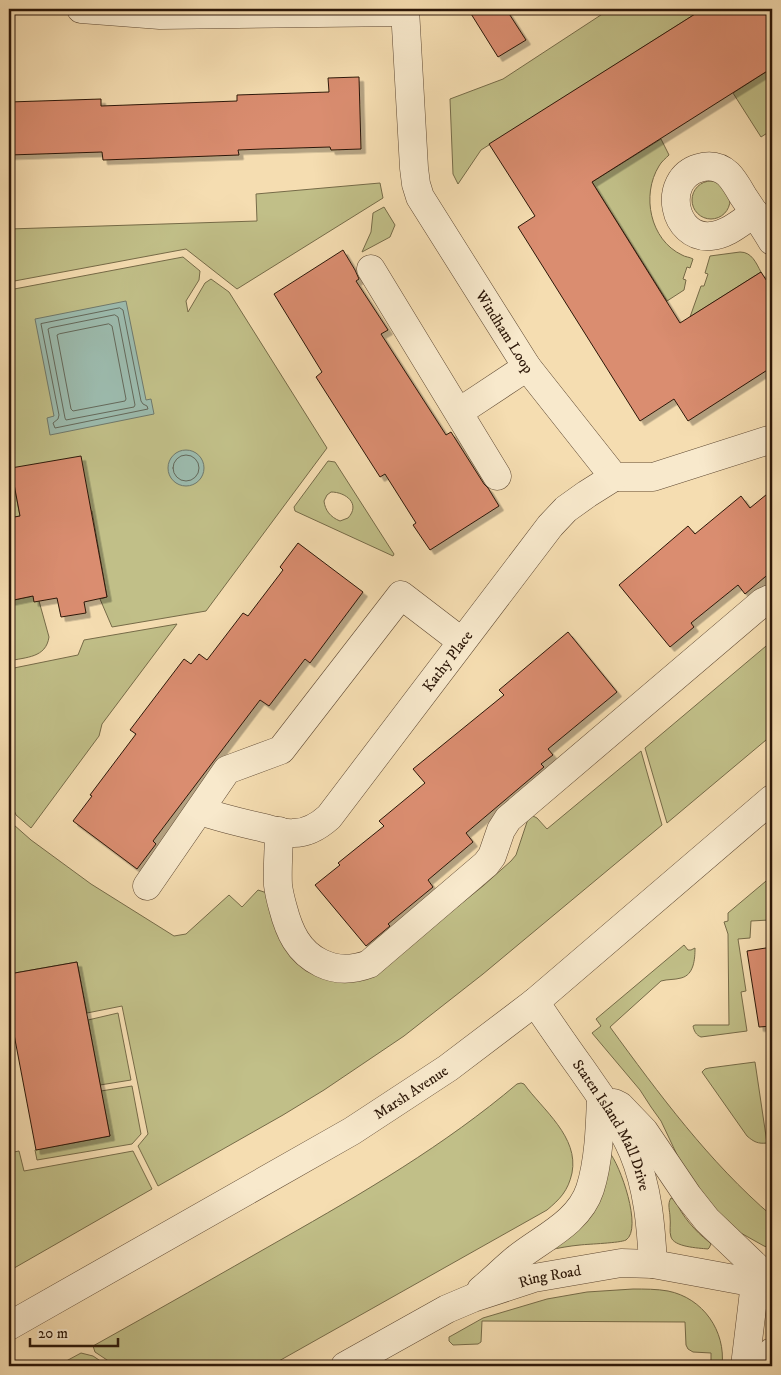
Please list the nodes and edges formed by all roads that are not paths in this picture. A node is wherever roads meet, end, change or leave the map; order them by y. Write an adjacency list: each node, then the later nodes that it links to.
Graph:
1 (81, 9): 3 (street)
2 (405, 10): 3 (street); 7 (street, Windham Loop)
3 (160, 12)
4 (755, 213): 5 (street)
5 (772, 241)
6 (371, 269): 8 (street)
7 (527, 367): 8 (street); 11 (street, Windham Loop)
8 (459, 412): 10 (street)
9 (772, 439): 11 (street)
10 (497, 476)
11 (614, 477): 13 (street, Kathy Place)
12 (772, 598): 16 (street)
13 (462, 641): 15 (street); 16 (street, Kathy Place)
14 (772, 799): 18 (street, Marsh Avenue)
15 (200, 811): 16 (street, Kathy Place); 17 (street)
16 (279, 831)
17 (147, 886)
18 (535, 1002): 19 (street, Staten Island Mall Drive); 23 (street, Marsh Avenue)
19 (601, 1096): 20 (street, Staten Island Mall Drive); 21 (street); 22 (street)
20 (653, 1264): 21 (street, Ring Road); 22 (street, Ring Road)
21 (767, 1284): 26 (street)
22 (473, 1298): 25 (street, Ring Road)
23 (9, 1326)
24 (772, 1352): 27 (street)
25 (345, 1366)
26 (746, 1366)
27 (760, 1366)

